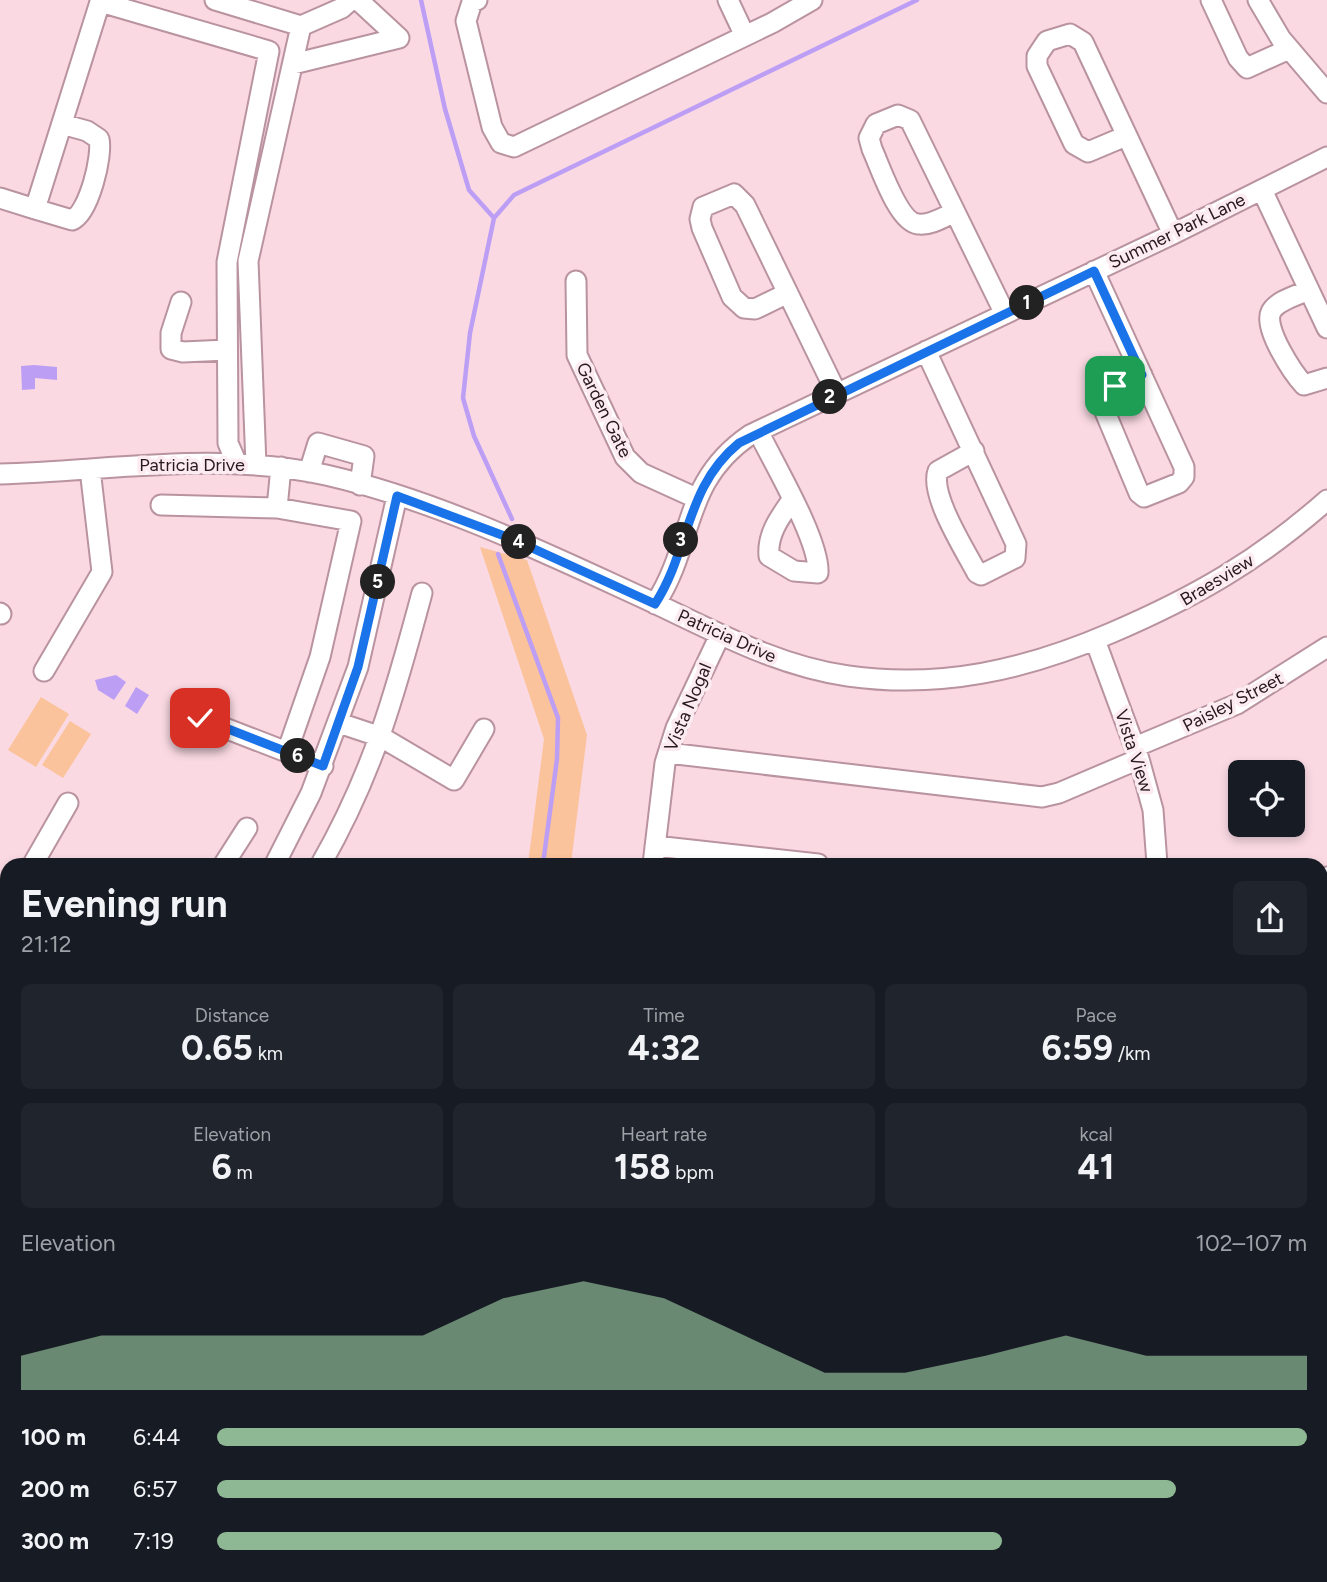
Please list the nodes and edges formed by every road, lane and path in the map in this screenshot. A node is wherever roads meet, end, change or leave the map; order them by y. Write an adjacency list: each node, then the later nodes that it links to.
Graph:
1 (215, 0): 9 (street)
2 (351, 0): 9 (street)
3 (358, 0): 12 (street)
4 (477, 0): 10 (street)
5 (728, 0): 10 (street)
6 (812, 0): 10 (street)
7 (1211, 0): 11 (street)
8 (1258, 0): 11 (street)
9 (301, 26): 12 (street)
10 (745, 36)
11 (1289, 49): 13 (street)
12 (293, 64): 36 (street)
13 (1327, 93)
14 (62, 124): 19 (street); 19 (street); 29 (street)
15 (1126, 136): 15 (street); 21 (street)
16 (1327, 157): 17 (street, Summer Park Lane)
17 (1262, 190): 21 (street, Summer Park Lane); 24 (street)
18 (0, 198): 19 (street)
19 (35, 209)
20 (955, 212): 20 (street); 27 (street)
21 (1173, 234): 22 (street, Summer Park Lane)
22 (1094, 271): 27 (street, Summer Park Lane); 31 (street)
23 (576, 281): 43 (street, Garden Gate)
24 (1309, 290): 28 (street); 32 (street)
25 (788, 293): 25 (street); 33 (street)
26 (181, 302): 29 (street)
27 (1005, 314): 30 (street, Summer Park Lane)
28 (1327, 328)
29 (228, 350): 36 (street)
30 (926, 351): 33 (street, Summer Park Lane); 35 (street)
31 (1142, 375): 31 (street)
32 (1327, 378)
33 (837, 394): 34 (street, Summer Park Lane)
34 (758, 431): 43 (street, Summer Park Lane); 44 (street)
35 (974, 451): 35 (street)
36 (246, 465): 37 (street, Patricia Drive); 38 (street, Patricia Drive)
37 (281, 467): 39 (street, Patricia Drive); 47 (street)
38 (90, 469): 40 (street, Patricia Drive); 53 (street)
39 (309, 472): 41 (street, Patricia Drive); 41 (street)
40 (0, 474)
41 (360, 485): 42 (street, Patricia Drive)
42 (397, 496): 49 (street, Patricia Drive); 55 (street)
43 (696, 498): 49 (street, Summer Park Lane)
44 (792, 500)
45 (1327, 500): 51 (street, Braesview)
46 (161, 505): 47 (street)
47 (277, 508): 58 (street)
48 (422, 593): 57 (street)
49 (655, 604): 50 (street, Patricia Drive)
50 (720, 635): 51 (street, Patricia Drive); 59 (street, Vista Nogal)
51 (1095, 640): 60 (street, Vista View)
52 (1327, 647): 60 (street, Paisley Street)
53 (44, 671)
54 (200, 718): 58 (street)
55 (339, 723): 57 (street); 61 (street)
56 (484, 729): 57 (street)
57 (381, 737): 68 (street)
58 (287, 752): 61 (street)
59 (668, 752): 60 (street, Paisley Street); 64 (street, Vista Nogal)
60 (1137, 753): 70 (street, Vista View)
61 (323, 766): 67 (street)
62 (68, 803): 65 (street)
63 (247, 828): 66 (street)
64 (654, 855): 69 (street)
65 (36, 858)
66 (228, 858)
67 (278, 858)
68 (324, 858)
69 (709, 858)
70 (1157, 858)

